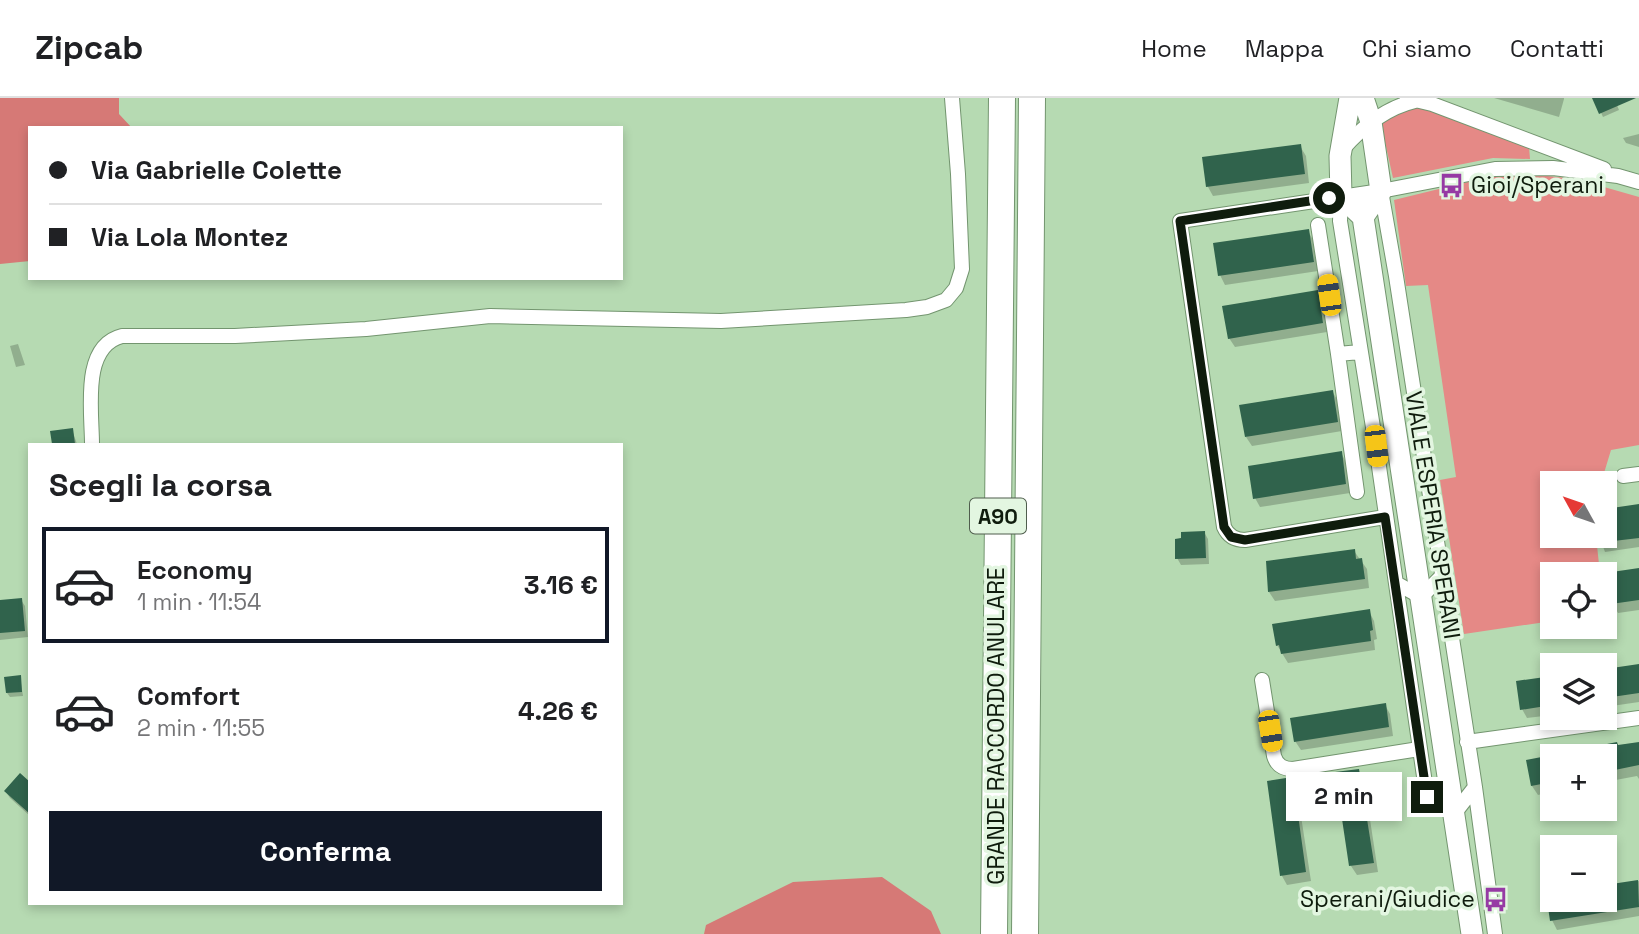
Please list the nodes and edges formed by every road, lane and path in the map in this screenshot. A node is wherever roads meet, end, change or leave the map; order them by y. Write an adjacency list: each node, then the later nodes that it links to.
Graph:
1 (952, 98): 25 (street)
2 (1002, 98): 42 (highway, GRANDE RACCORDO ANULARE / A90)
3 (1032, 98): 43 (highway, GRANDE RACCORDO ANULARE / A90)
4 (1350, 98): 8 (street, VIALE ESPERIA SPERANI)
5 (1363, 98): 7 (street, VIALE ESPERIA SPERANI)
6 (1411, 99): 7 (street); 9 (street)
7 (1371, 122): 8 (street); 11 (street, VIALE ESPERIA SPERANI)
8 (1341, 151): 12 (street, VIALE ESPERIA SPERANI)
9 (1618, 176): 10 (street); 11 (street)
10 (1639, 182)
11 (1381, 191): 12 (street); 13 (street); 15 (street, VIALE ESPERIA SPERANI)
12 (1341, 196): 13 (street); 17 (street, VIALE ESPERIA SPERANI); 30 (street)
13 (1363, 217): 16 (street, VIALE ESPERIA SPERANI)
14 (1318, 225): 18 (street)
15 (1396, 276): 16 (street); 24 (street, VIALE ESPERIA SPERANI)
16 (1377, 302): 23 (street, VIALE ESPERIA SPERANI)
17 (1358, 335): 18 (street); 19 (street, VIALE ESPERIA SPERANI)
18 (1335, 338): 20 (street)
19 (1360, 352): 20 (street); 21 (street, VIALE ESPERIA SPERANI)
20 (1338, 354): 22 (street)
21 (1363, 369): 22 (street); 26 (street, VIALE ESPERIA SPERANI)
22 (1340, 372): 29 (street)
23 (1395, 421): 24 (street); 26 (street); 33 (street, VIALE ESPERIA SPERANI)
24 (1422, 441): 31 (street, VIALE ESPERIA SPERANI)
25 (92, 443)
26 (1376, 446): 30 (street, VIALE ESPERIA SPERANI)
27 (1639, 474): 28 (street)
28 (1623, 476)
29 (1357, 492)
30 (1385, 517): 32 (street, VIALE ESPERIA SPERANI)
31 (1442, 576): 33 (street); 36 (street, VIALE ESPERIA SPERANI)
32 (1395, 583): 33 (street); 37 (street, VIALE ESPERIA SPERANI)
33 (1421, 597): 39 (street, VIALE ESPERIA SPERANI)
34 (1262, 680): 37 (street)
35 (1639, 718): 36 (street)
36 (1467, 742): 38 (street, VIALE ESPERIA SPERANI)
37 (1419, 749): 39 (street, VIALE ESPERIA SPERANI)
38 (1475, 787): 39 (street); 41 (street, VIALE ESPERIA SPERANI)
39 (1454, 814): 40 (street, VIALE ESPERIA SPERANI)
40 (1467, 898): 41 (street); 44 (street, VIALE ESPERIA SPERANI)
41 (1494, 927)
42 (995, 934)
43 (1025, 934)
44 (1472, 934)

